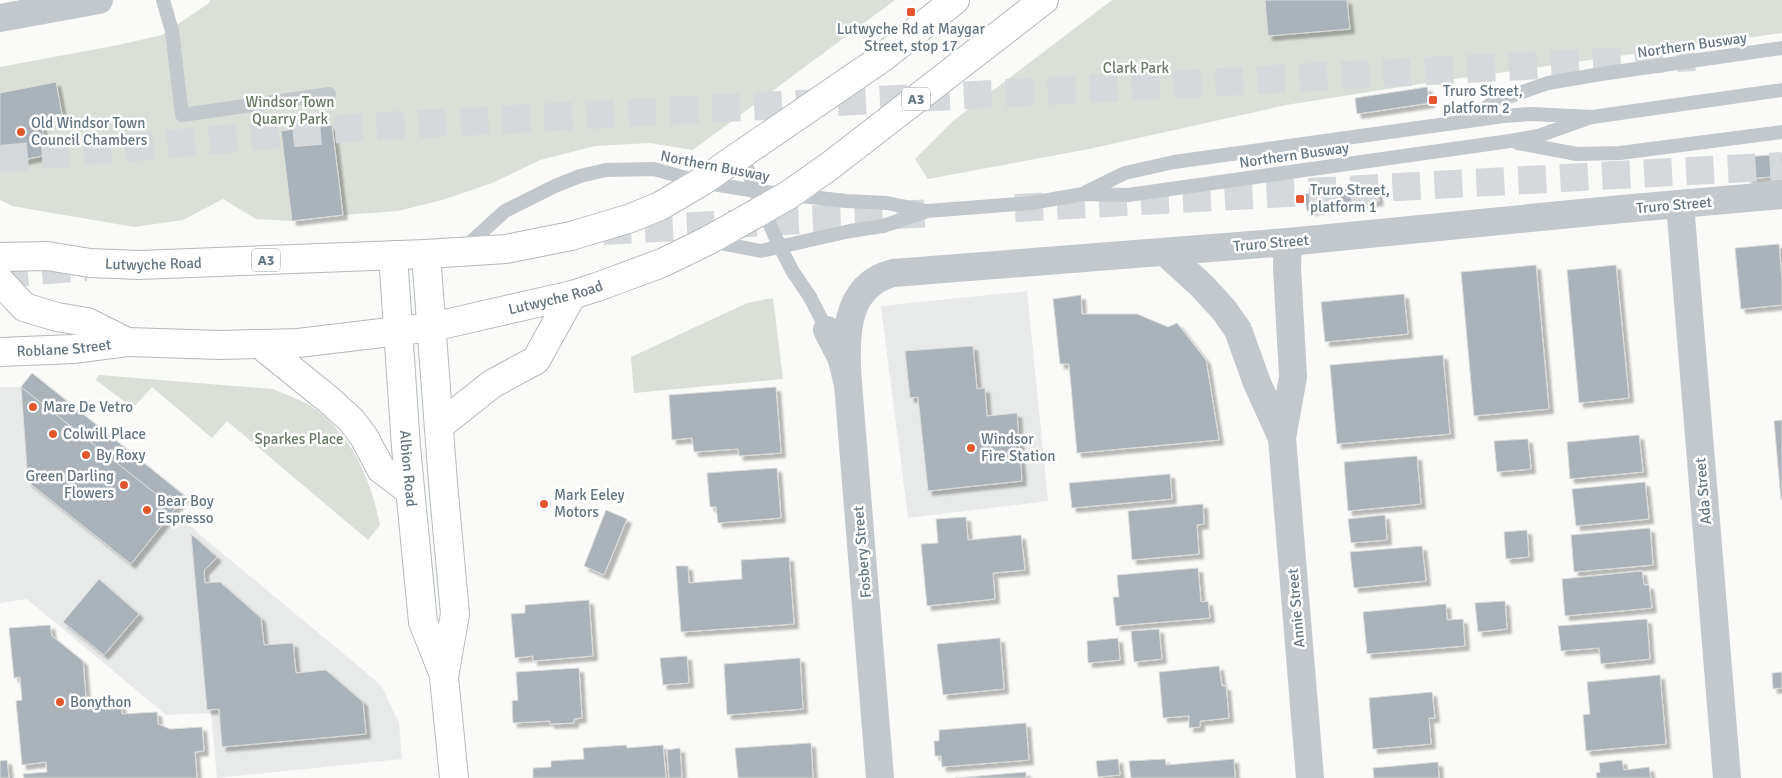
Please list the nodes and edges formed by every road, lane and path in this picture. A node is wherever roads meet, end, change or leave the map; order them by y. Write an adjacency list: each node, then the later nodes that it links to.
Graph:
1 (99, 0): 5 (street)
2 (163, 0): 8 (lane)
3 (955, 0): 13 (main road, Lutwyche Road / A3)
4 (1044, 0): 17 (main road, Lutwyche Road / A3)
5 (0, 18)
6 (1782, 48): 10 (lane, Northern Busway)
7 (1782, 90): 9 (lane, Northern Busway)
8 (329, 94)
9 (1592, 117): 10 (lane, Northern Busway); 12 (lane, Northern Busway)
10 (1468, 121): 15 (lane, Northern Busway)
11 (1782, 132): 12 (lane, Northern Busway)
12 (1510, 141): 15 (lane, Northern Busway)
13 (742, 155): 14 (main road, Lutwyche Road / A3); 18 (lane)
14 (702, 182): 18 (lane, Northern Busway); 24 (main road, Lutwyche Road / A3); 24 (lane, Northern Busway)
15 (1083, 194): 20 (lane, Northern Busway)
16 (1782, 195): 19 (street, Truro Street)
17 (787, 196): 18 (main road, Lutwyche Road / A3); 20 (lane, Northern Busway)
18 (759, 201): 21 (main road, Lutwyche Road / A3); 23 (lane)
19 (1680, 204): 22 (street, Truro Street); 45 (street, Ada Street)
20 (926, 211): 23 (lane, Northern Busway)
21 (709, 240): 23 (lane, Northern Busway); 30 (main road, Lutwyche Road / A3)
22 (1288, 242): 25 (street, Truro Street); 39 (street, Annie Street)
23 (780, 247): 32 (lane)
24 (460, 252): 26 (main road, Lutwyche Road / A3)
25 (1166, 253): 37 (street, Truro Street); 39 (street, Annie Street)
26 (426, 254): 27 (main road, Lutwyche Road / A3); 31 (main road, Albion Road)
27 (393, 255): 28 (main road, Lutwyche Road / A3); 33 (main road, Albion Road)
28 (0, 257)
29 (0, 281): 34 (main road, Lutwyche Road / A3)
30 (572, 295): 31 (main road, Lutwyche Road / A3); 38 (main road)
31 (432, 327): 33 (main road, Lutwyche Road / A3); 38 (main road, Albion Road)
32 (827, 330): 37 (street, Fosbery Street)
33 (399, 332): 35 (main road, Lutwyche Road / A3); 40 (main road, Albion Road)
34 (127, 342): 35 (main road, Lutwyche Road / A3); 36 (main road, Roblane Street / A3)
35 (261, 345): 40 (main road)
36 (0, 352)
37 (848, 384): 43 (street, Fosbery Street)
38 (439, 426): 41 (main road, Albion Road)
39 (1282, 438): 44 (street, Annie Street)
40 (410, 491): 41 (main road, Albion Road)
41 (444, 677): 42 (main road, Albion Road)
42 (454, 778)
43 (880, 778)
44 (1310, 778)
45 (1727, 778)

